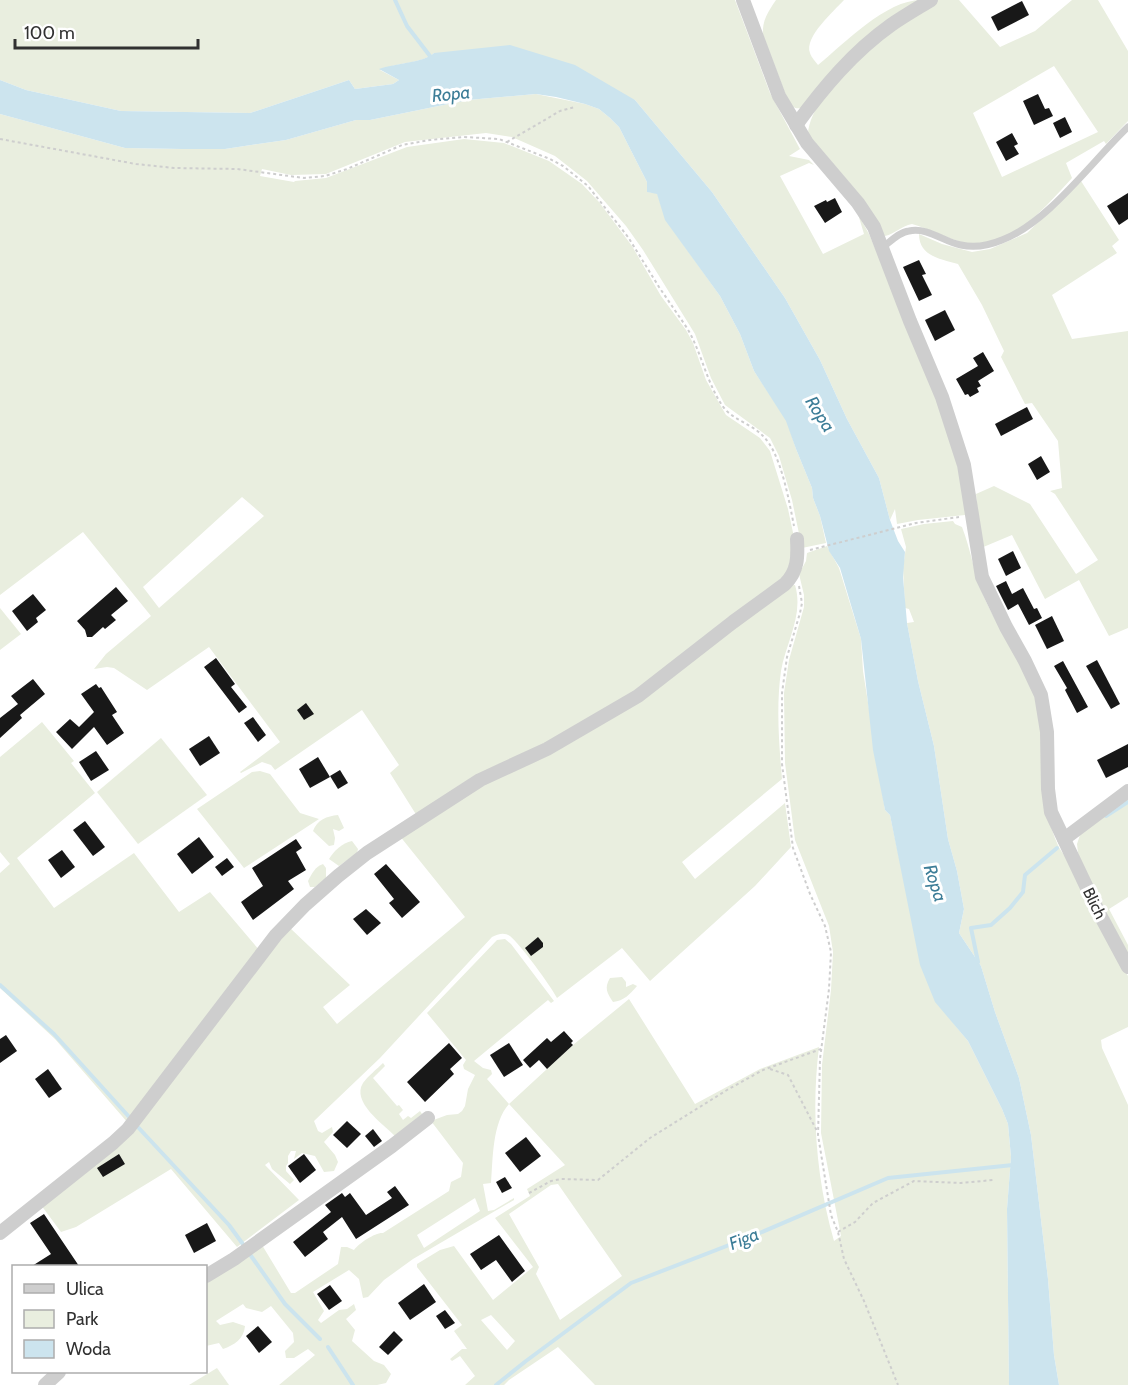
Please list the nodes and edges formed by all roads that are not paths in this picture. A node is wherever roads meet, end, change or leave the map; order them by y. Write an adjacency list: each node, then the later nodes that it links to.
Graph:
1 (743, 0): 3 (street, Blich)
2 (930, 0): 3 (street)
3 (796, 125): 5 (street, Blich)
4 (1128, 127): 5 (lane)
5 (882, 248): 8 (street, Blich)
6 (797, 546): 11 (street)
7 (1128, 791): 8 (street)
8 (1064, 839): 9 (street, Blich)
9 (1128, 967)
10 (428, 1118): 12 (street)
11 (0, 1233)
12 (207, 1275)
13 (57, 1373): 14 (street)
14 (45, 1385)

